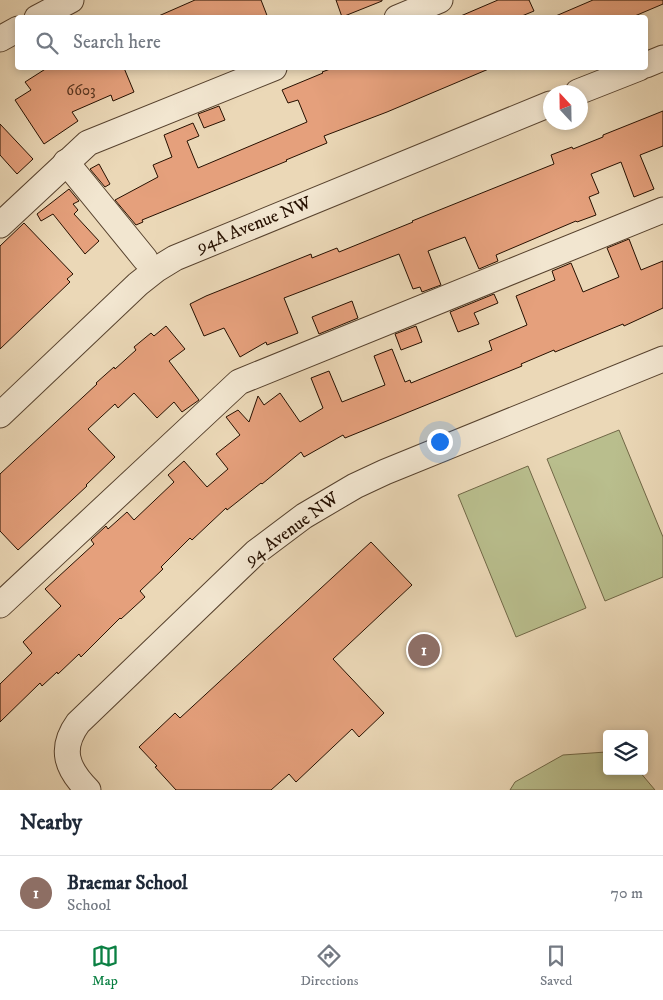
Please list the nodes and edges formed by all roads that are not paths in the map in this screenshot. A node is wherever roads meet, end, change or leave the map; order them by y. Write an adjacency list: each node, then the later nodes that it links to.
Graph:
1 (71, 0): 3 (street)
2 (440, 0): 4 (street)
3 (43, 15)
4 (404, 15)
5 (15, 31): 6 (street)
6 (0, 40)
7 (663, 58): 8 (street)
8 (648, 64)
9 (269, 70): 13 (street)
10 (635, 70): 11 (street)
11 (588, 88)
12 (543, 107): 18 (street, 94A Avenue NW)
13 (66, 162): 15 (street); 16 (street)
14 (663, 210): 19 (street)
15 (0, 225)
16 (145, 259)
17 (663, 359): 20 (street, 94 Avenue NW)
18 (0, 415)
19 (0, 605)
20 (88, 790)

